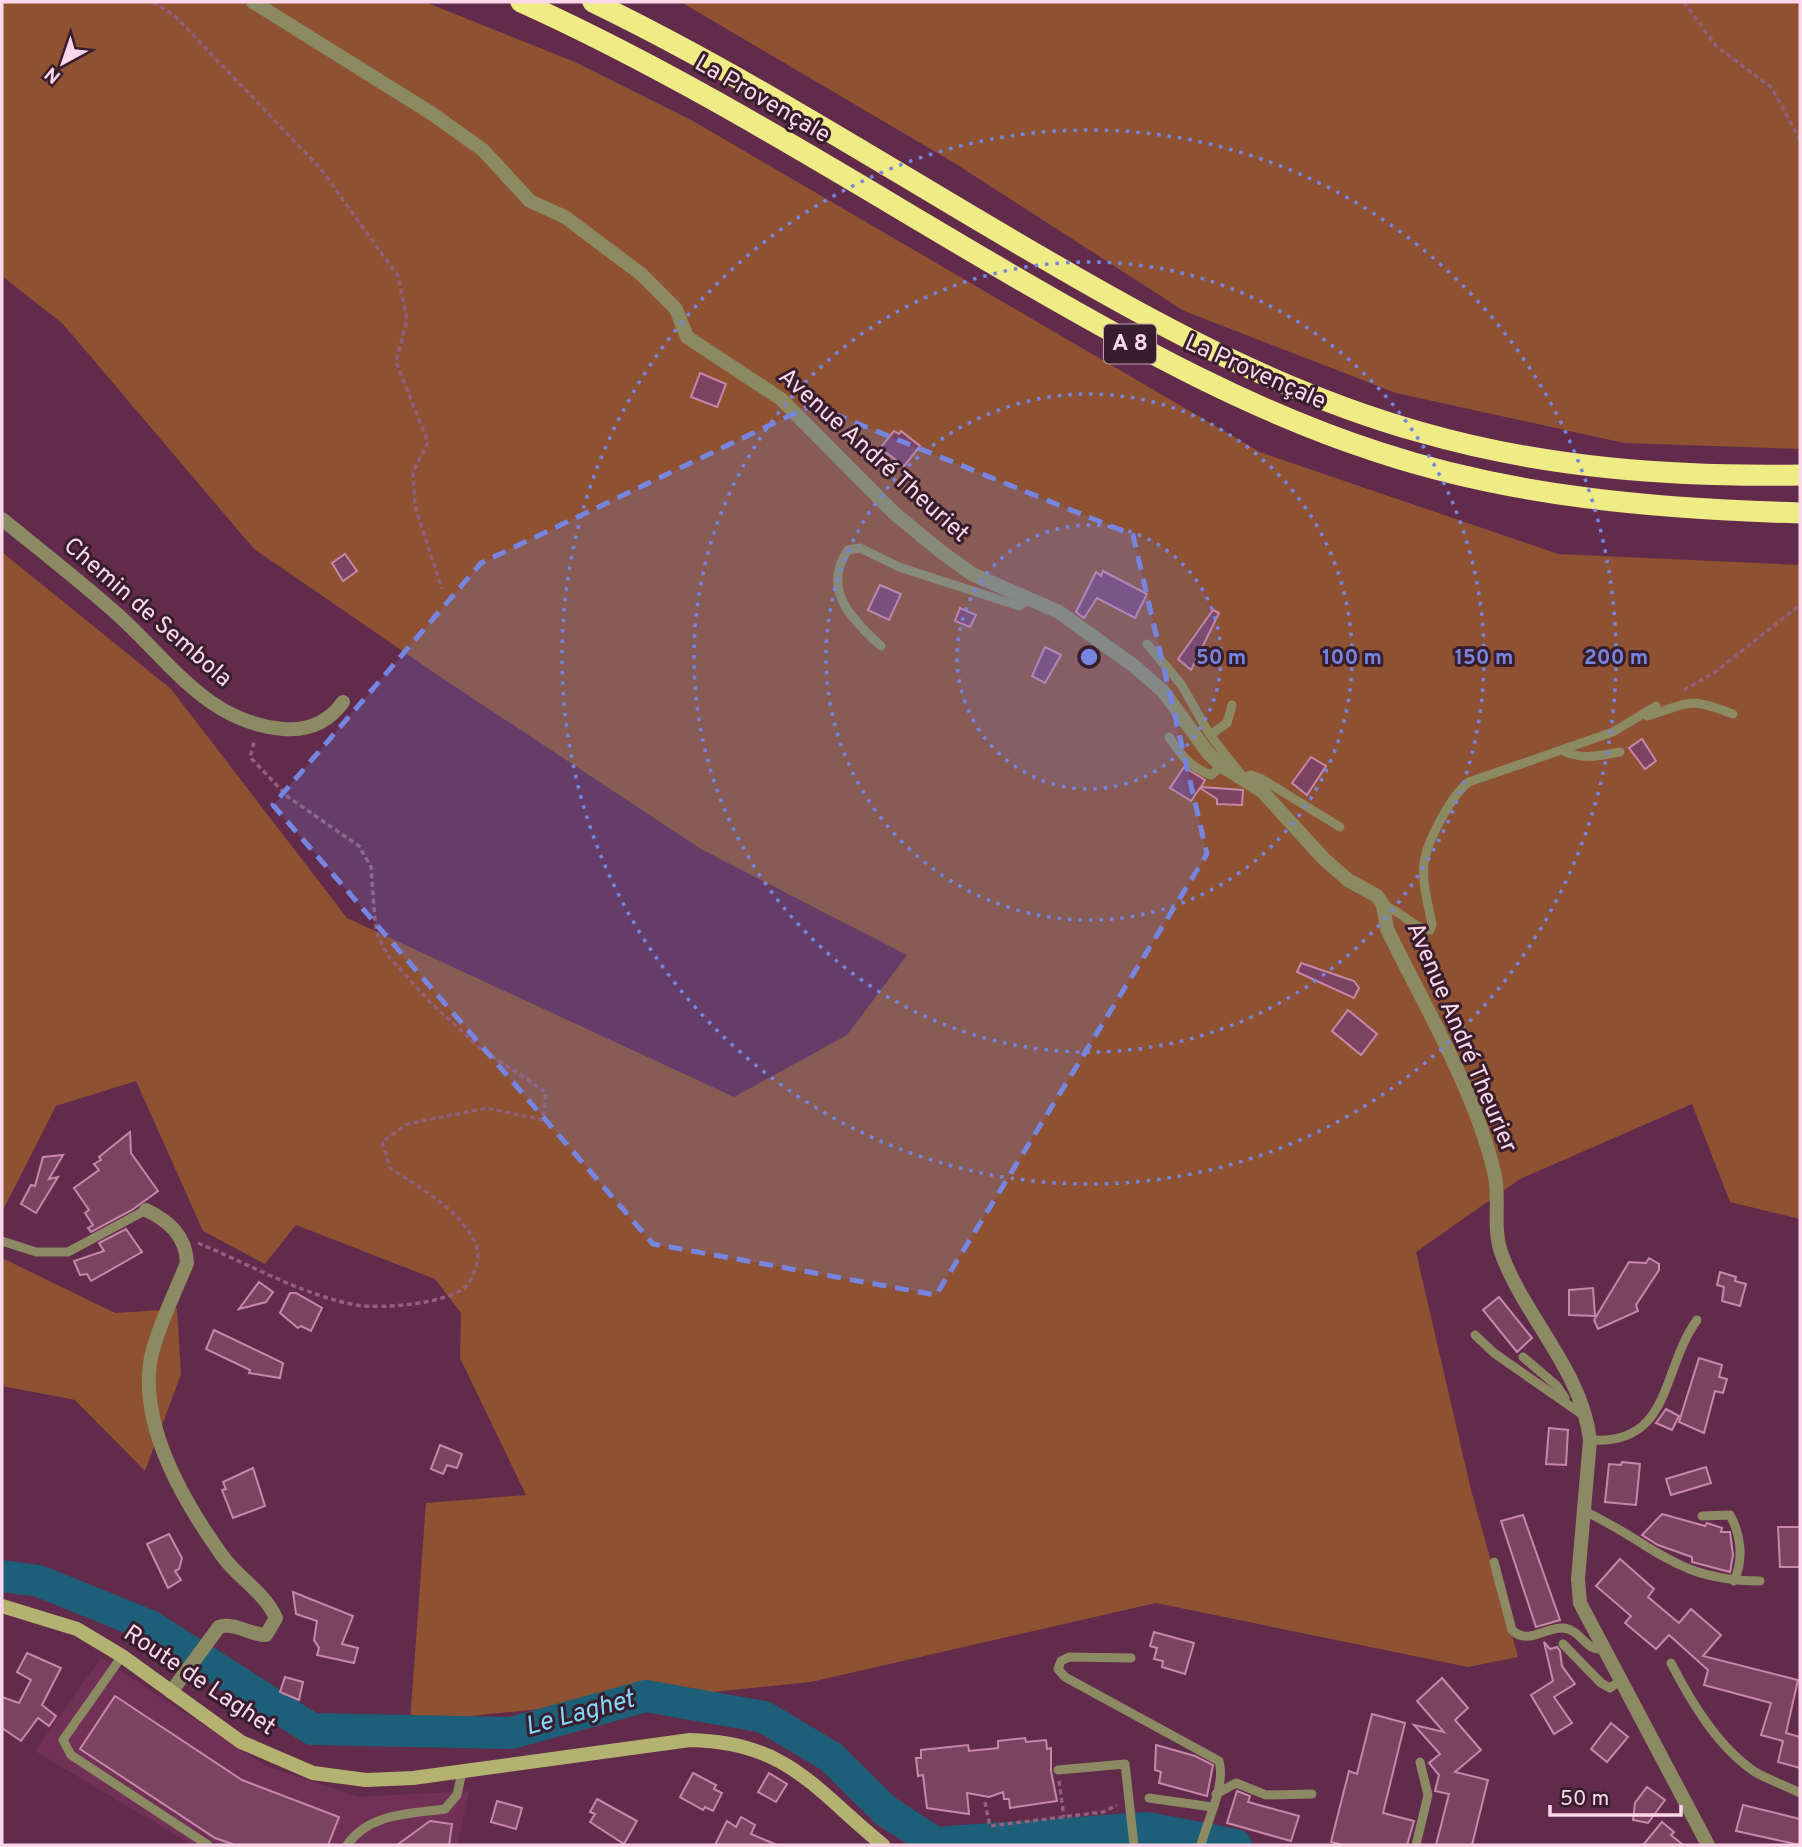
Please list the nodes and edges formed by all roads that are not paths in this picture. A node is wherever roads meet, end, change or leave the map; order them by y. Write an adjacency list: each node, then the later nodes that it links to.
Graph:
1 (253, 2): 7 (street, Avenue André Theuriet)
2 (522, 2): 5 (highway, La Provençale / A 8)
3 (593, 2): 4 (highway, La Provençale / A 8)
4 (1800, 475)
5 (1800, 513)
6 (2, 519): 11 (street, Chemin de Sembola)
7 (1003, 589): 8 (street, Avenue André Theurier)
8 (1031, 598): 10 (lane); 20 (street, Avenue André Theurier)
9 (1147, 644): 16 (lane)
10 (881, 646)
11 (342, 702)
12 (1232, 705): 16 (lane)
13 (1656, 706): 15 (lane)
14 (1733, 713): 15 (lane)
15 (1638, 718): 18 (lane)
16 (1210, 735): 21 (lane)
17 (1169, 737): 20 (lane)
18 (1563, 751): 19 (lane); 23 (lane)
19 (1620, 752)
20 (1222, 766): 21 (street, Avenue André Theurier)
21 (1242, 777): 22 (lane); 23 (street, Avenue André Theurier)
22 (1340, 827)
23 (1383, 905): 30 (street, Avenue André Theurier)
24 (146, 1210): 25 (lane); 44 (street)
25 (2, 1241)
26 (1697, 1320): 31 (lane)
27 (1475, 1335): 29 (lane)
28 (1523, 1357): 29 (lane)
29 (1568, 1402): 30 (lane)
30 (1588, 1418): 31 (street, Avenue André Theurier)
31 (1590, 1440): 32 (street, Avenue André Theurier)
32 (1584, 1511): 35 (lane); 39 (street, Avenue André Theurier)
33 (1702, 1516): 35 (lane)
34 (1494, 1562): 39 (lane)
35 (1734, 1581): 36 (lane)
36 (1760, 1581)
37 (2, 1606): 40 (main road, Route de Laghet)
38 (1563, 1644): 43 (lane)
39 (1606, 1649): 43 (street, Avenue André Theurier)
40 (122, 1656): 44 (main road, Route de Laghet); 54 (lane)
41 (1131, 1658): 49 (lane)
42 (1671, 1663): 48 (lane)
43 (1622, 1679): 59 (street, Avenue André Theurier)
44 (175, 1687): 47 (main road, Route de Laghet)
45 (1420, 1762): 58 (lane)
46 (1058, 1770): 53 (lane)
47 (461, 1772): 55 (lane); 56 (main road, Route de Laghet)
48 (1800, 1793)
49 (1216, 1794): 50 (lane); 52 (lane)
50 (1312, 1794)
51 (1149, 1798): 52 (lane)
52 (1210, 1812): 57 (lane)
53 (1134, 1844)
54 (208, 1845)
55 (347, 1845)
56 (883, 1845)
57 (1201, 1845)
58 (1416, 1845)
59 (1708, 1845)

